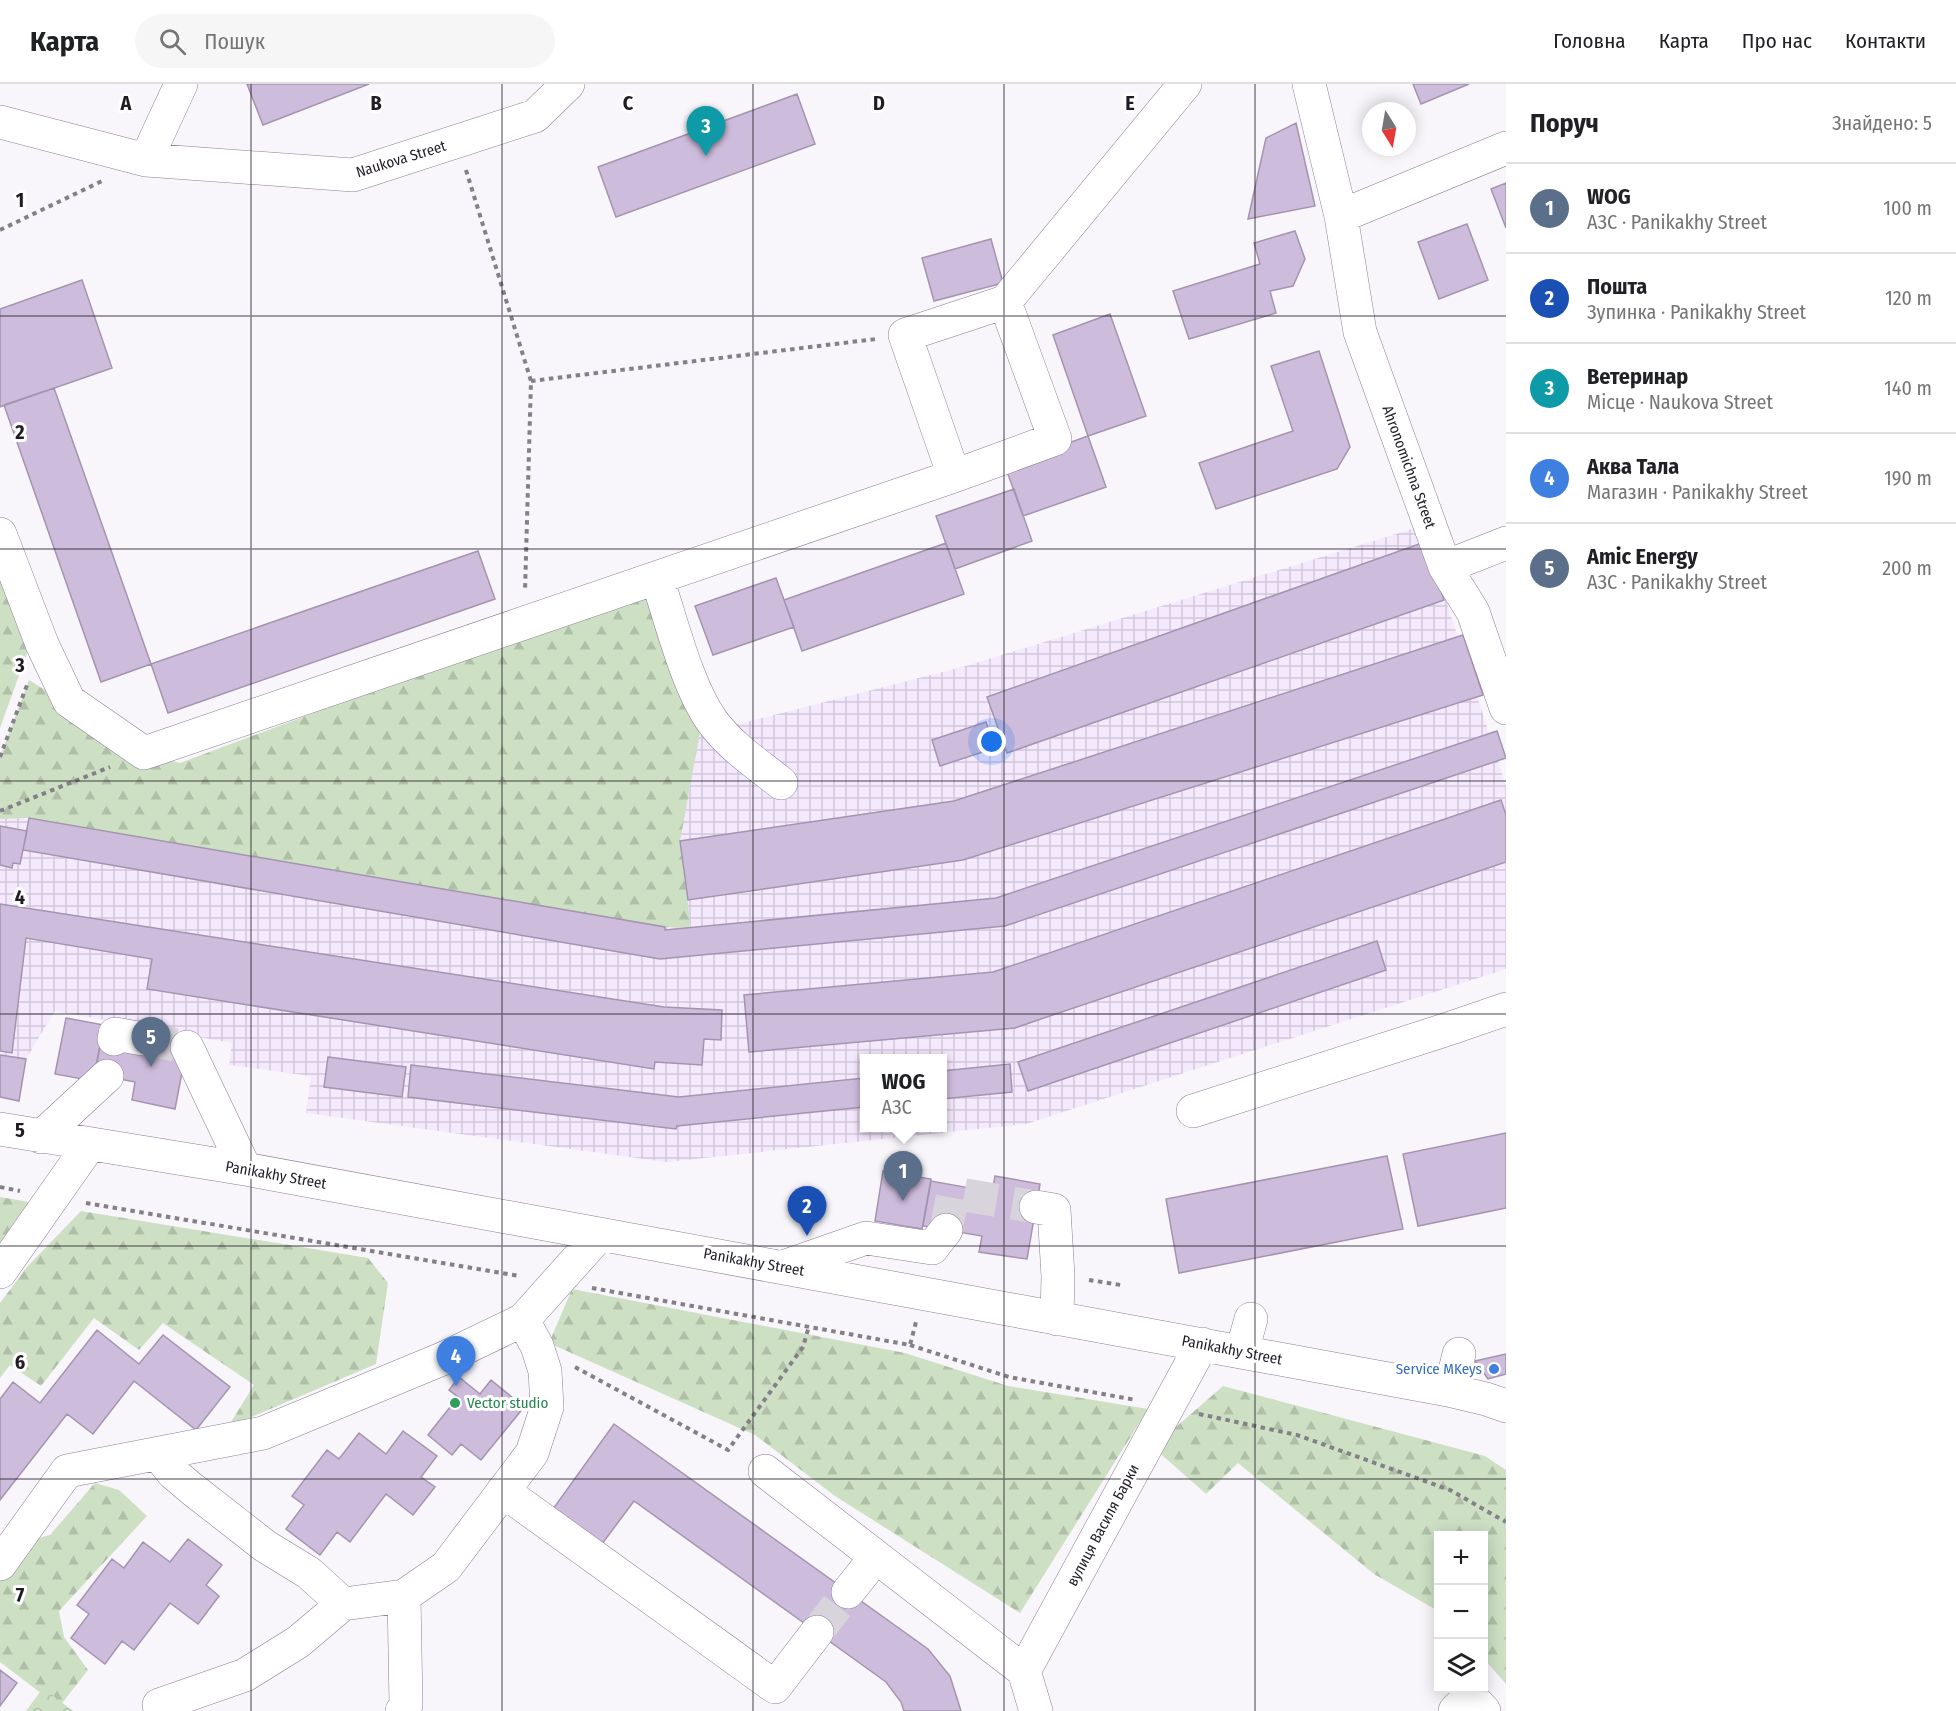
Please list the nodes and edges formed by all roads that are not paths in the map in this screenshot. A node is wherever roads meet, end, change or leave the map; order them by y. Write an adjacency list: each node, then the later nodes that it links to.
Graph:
1 (181, 84): 7 (street)
2 (568, 84): 7 (street, Naukova Street)
3 (1185, 84): 9 (street)
4 (1309, 84): 8 (street, Ahronomichna Street)
5 (0, 122): 7 (street, Naukova Street)
6 (1506, 148): 8 (street)
7 (146, 160)
8 (1341, 216): 13 (street, Ahronomichna Street)
9 (1005, 302): 10 (street); 10 (street)
10 (954, 476): 14 (street)
11 (0, 534): 14 (street)
12 (1506, 543): 13 (street)
13 (1445, 567): 15 (street, Ahronomichna Street)
14 (657, 578): 16 (street)
15 (1506, 708)
16 (781, 783)
17 (1506, 1009): 20 (street)
18 (187, 1047): 24 (street)
19 (106, 1076): 22 (street)
20 (1193, 1111)
21 (0, 1129): 22 (street, Panikakhy Street)
22 (41, 1137): 23 (street, Panikakhy Street)
23 (90, 1144): 24 (street, Panikakhy Street); 29 (street)
24 (245, 1169): 27 (street, Panikakhy Street)
25 (1036, 1207): 30 (street)
26 (946, 1230): 28 (street)
27 (600, 1234): 28 (street, Panikakhy Street); 32 (street)
28 (783, 1267): 30 (street, Panikakhy Street)
29 (0, 1272)
30 (1057, 1318): 33 (street, Panikakhy Street)
31 (1251, 1319): 34 (street)
32 (530, 1333): 38 (street); 40 (street)
33 (1202, 1344): 34 (street, Panikakhy Street); 47 (street, вулиця Василя Барки)
34 (1242, 1351): 36 (street, Panikakhy Street)
35 (1459, 1354): 36 (street)
36 (1448, 1390): 37 (street, Panikakhy Street)
37 (1506, 1406)
38 (158, 1454): 42 (street); 45 (street)
39 (765, 1471): 41 (street)
40 (503, 1491): 44 (street); 46 (street)
41 (876, 1557): 43 (street); 47 (street)
42 (0, 1564)
43 (848, 1592)
44 (404, 1596): 45 (street); 49 (street)
45 (343, 1604): 48 (street)
46 (817, 1632)
47 (1024, 1671): 50 (street)
48 (159, 1705)
49 (402, 1711)
50 (1036, 1711)
51 (1455, 1711): 52 (street)
52 (1484, 1711)

